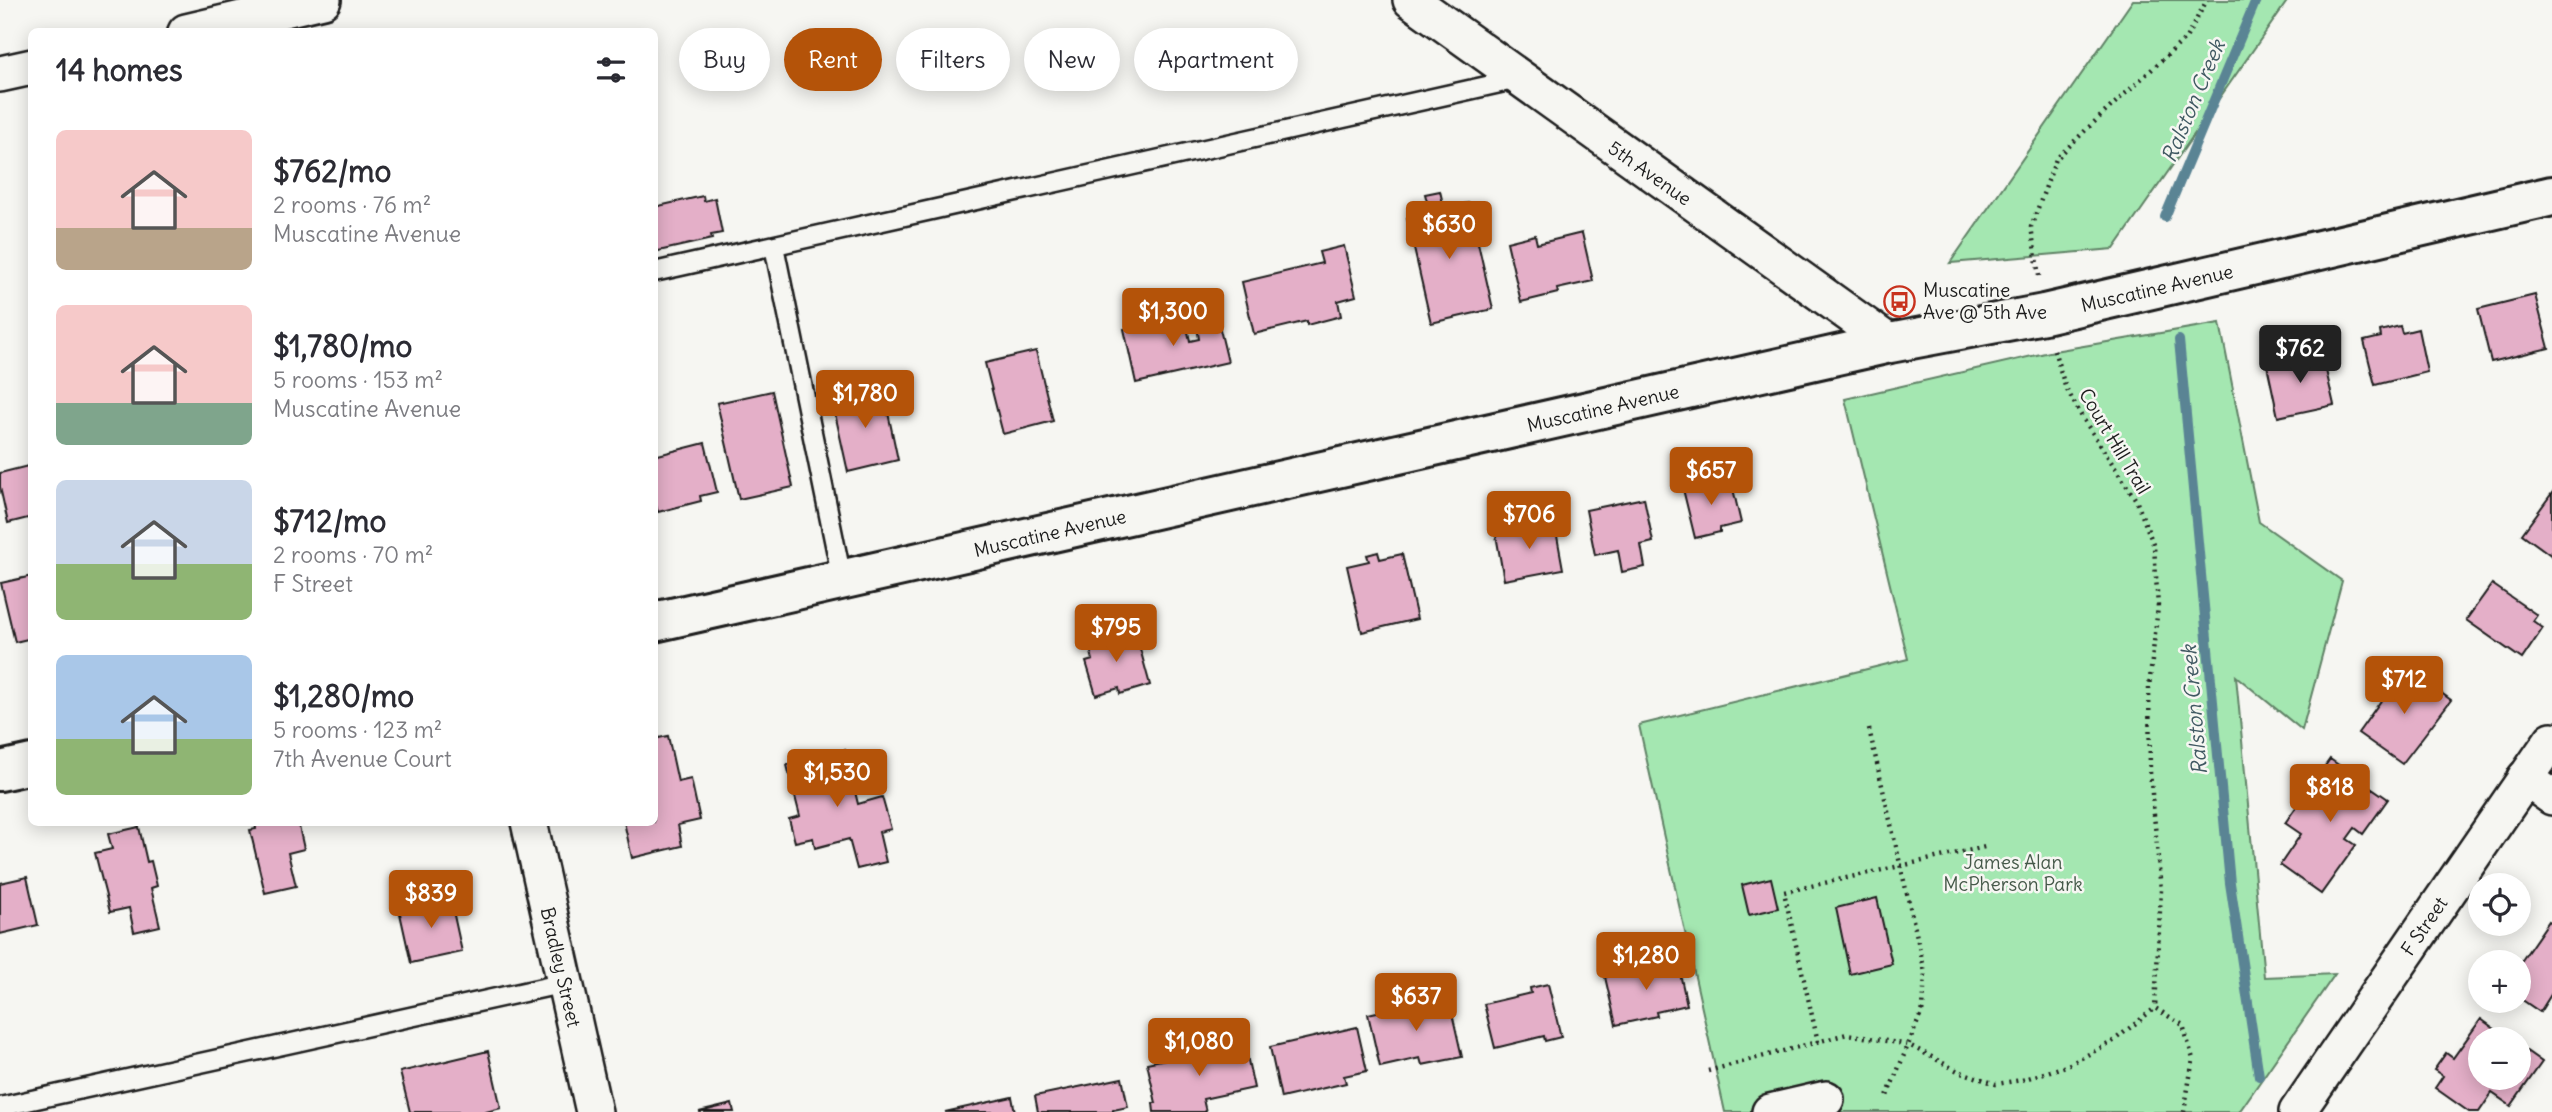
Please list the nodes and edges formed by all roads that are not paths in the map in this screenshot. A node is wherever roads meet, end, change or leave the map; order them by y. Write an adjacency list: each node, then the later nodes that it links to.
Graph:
1 (323, 0): 3 (street)
2 (1411, 0): 6 (street, 5th Avenue)
3 (203, 28)
4 (28, 68): 5 (street)
5 (0, 74)
6 (1518, 79): 8 (lane); 10 (street, 5th Avenue)
7 (2552, 196): 10 (main road, Muscatine Avenue)
8 (774, 246): 9 (lane); 11 (lane)
9 (658, 271)
10 (1890, 343): 11 (main road, Muscatine Avenue)
11 (842, 579): 12 (main road, Muscatine Avenue)
12 (658, 621)
13 (2552, 740): 16 (street, F Street)
14 (28, 765): 15 (main road)
15 (0, 771)
16 (2539, 788): 23 (street, F Street)
17 (531, 826): 18 (street, Bradley Street)
18 (565, 983): 20 (lane); 21 (street, Bradley Street)
19 (1826, 1099): 22 (street)
20 (0, 1107)
21 (594, 1112)
22 (1770, 1112)
23 (2297, 1112)

